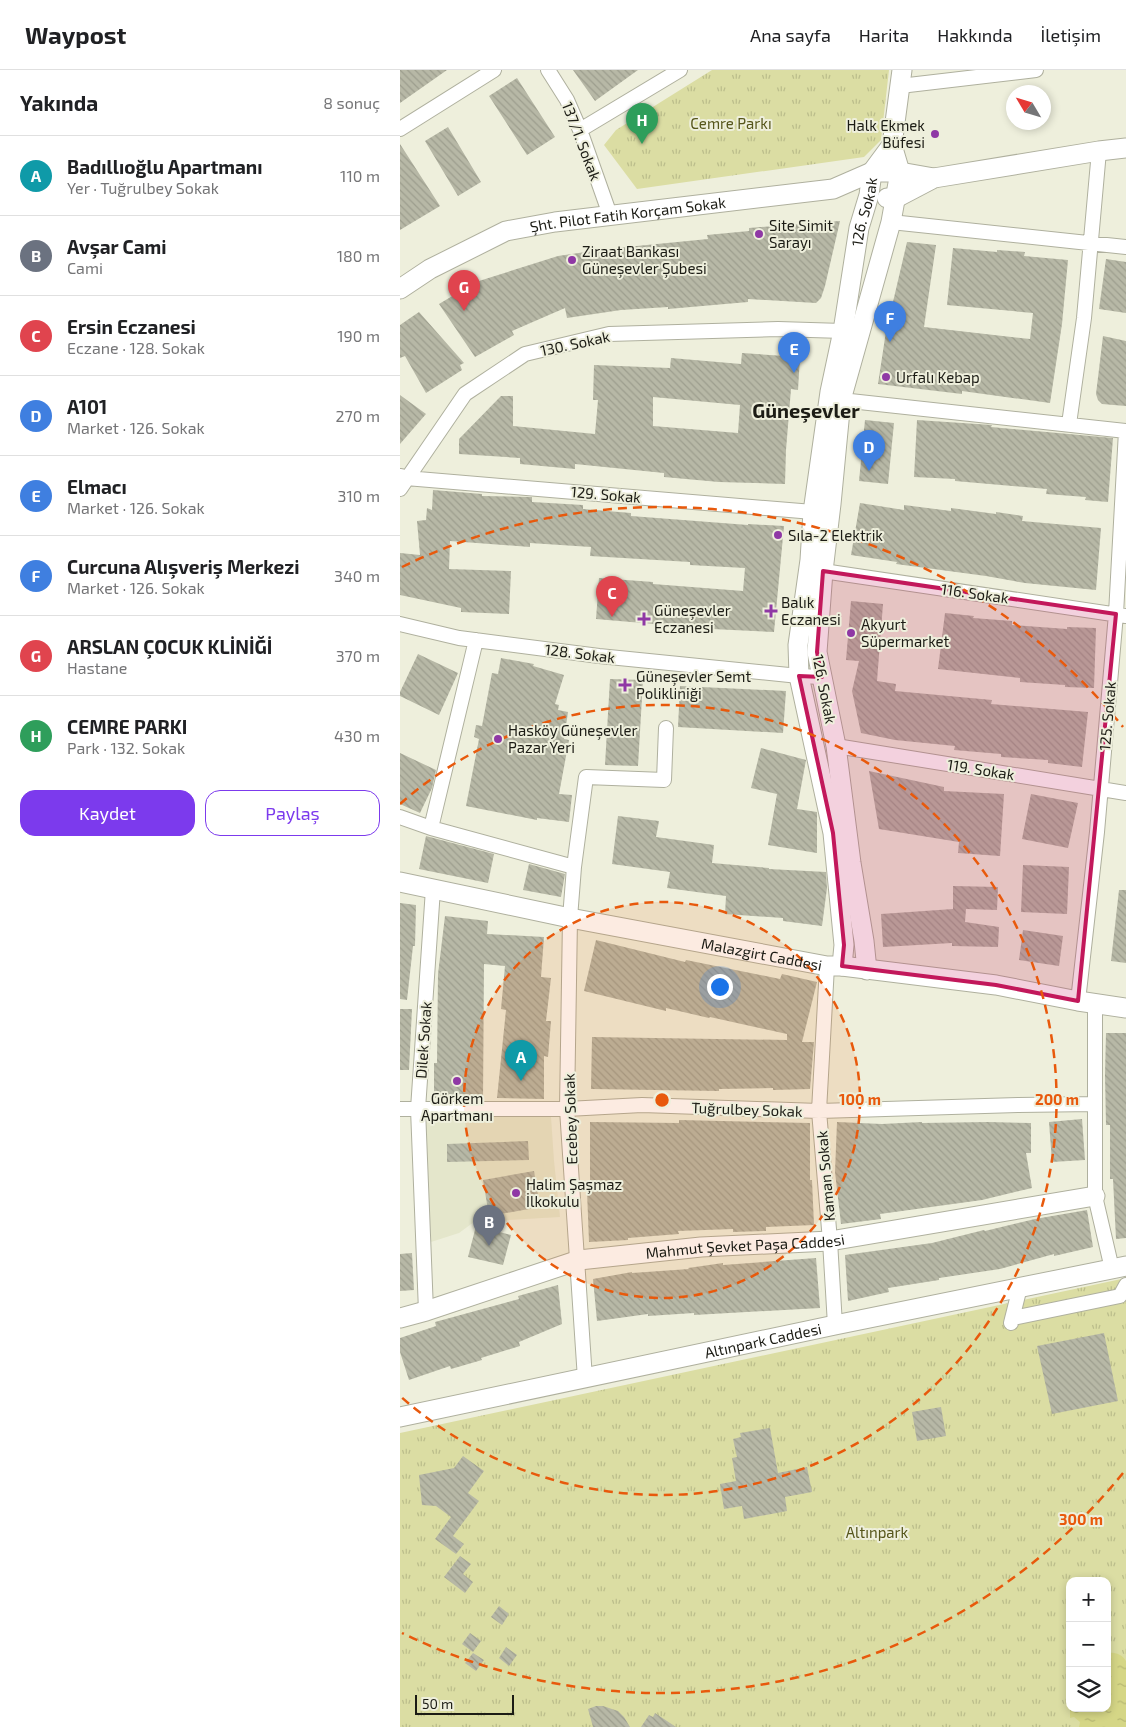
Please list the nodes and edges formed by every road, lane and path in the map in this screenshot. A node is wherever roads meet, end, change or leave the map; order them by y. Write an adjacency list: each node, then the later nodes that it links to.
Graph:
1 (494, 70): 6 (street)
2 (548, 70): 7 (street, 137/1. Sokak)
3 (680, 70): 7 (street)
4 (1036, 70): 5 (street)
5 (901, 78): 8 (street)
6 (400, 128)
7 (580, 130): 17 (street, 137/1. Sokak)
8 (892, 145): 11 (street, 126. Sokak); 12 (street, 126. Sokak)
9 (1126, 148): 10 (street)
10 (1099, 151): 13 (street); 19 (street)
11 (872, 172): 12 (street); 14 (street); 15 (street, 126. Sokak)
12 (900, 172): 13 (street); 16 (street, 126. Sokak)
13 (934, 178): 16 (street)
14 (833, 189): 15 (street); 17 (street, Şht. Pilot Fatih Korçam Sokak)
15 (869, 195): 16 (street); 24 (street, 126. Sokak)
16 (894, 199): 18 (street, 126. Sokak)
17 (610, 215): 21 (street, Şht. Pilot Fatih Korçam Sokak)
18 (891, 222): 19 (street); 25 (street, 126. Sokak)
19 (1092, 244): 20 (street); 26 (street)
20 (1126, 247)
21 (430, 269): 22 (street, Şht. Pilot Fatih Korçam Sokak); 23 (street, Şht. Pilot Fatih Korçam Sokak)
22 (400, 282)
23 (400, 289)
24 (843, 331): 28 (street, 130. Sokak); 29 (street, 126. Sokak)
25 (841, 400): 26 (street); 30 (street, 126. Sokak)
26 (1069, 424): 27 (street)
27 (1126, 431): 31 (street, 125. Sokak)
28 (402, 481): 29 (street, 129. Sokak)
29 (813, 512): 34 (street, 126. Sokak)
30 (823, 571): 31 (street, 116. Sokak); 35 (street, 126. Sokak)
31 (1121, 615): 38 (street, 125. Sokak)
32 (400, 624): 33 (street, 128. Sokak)
33 (476, 640): 34 (street, 128. Sokak); 41 (street)
34 (798, 676): 35 (street, 128. Sokak); 46 (street, 126. Sokak)
35 (822, 677): 37 (street, 126. Sokak)
36 (666, 728): 42 (street, Ecebey Sokak)
37 (836, 746): 38 (street, 119. Sokak); 47 (street, 126. Sokak)
38 (1101, 788): 39 (street, 119. Sokak); 48 (street, 125. Sokak)
39 (1126, 793)
40 (400, 817): 41 (street)
41 (431, 828): 42 (street)
42 (574, 867): 45 (street, Ecebey Sokak)
43 (400, 882): 44 (street, Malazgirt Caddesi)
44 (434, 888): 45 (street, Malazgirt Caddesi); 52 (street, Dilek Sokak)
45 (570, 918): 46 (street, Malazgirt Caddesi); 53 (street, Ecebey Sokak)
46 (834, 966): 47 (street, Malazgirt Caddesi); 54 (street, Kaman Sokak)
47 (867, 970): 48 (street, Malazgirt Caddesi)
48 (1087, 1002): 49 (street, Malazgirt Caddesi); 50 (street, 125. Sokak)
49 (1126, 1008)
50 (1094, 1104): 54 (street, Tuğrulbey Sokak); 55 (street, 125. Sokak)
51 (400, 1108): 52 (street, Tuğrulbey Sokak)
52 (418, 1109): 53 (street, Tuğrulbey Sokak); 61 (street, Dilek Sokak)
53 (568, 1109): 54 (street, Tuğrulbey Sokak); 57 (street, Ecebey Sokak)
54 (819, 1111): 56 (street, Kaman Sokak)
55 (1095, 1196): 56 (street, Mahmut Şevket Paşa Caddesi); 58 (street, 125. Sokak)
56 (830, 1241): 57 (street, Mahmut Şevket Paşa Caddesi); 63 (street, Kaman Sokak)
57 (578, 1260): 61 (street, Mahmut Şevket Paşa Caddesi); 64 (street, Ecebey Sokak)
58 (1119, 1267): 60 (street, Altınpark Caddesi)
59 (1126, 1285): 60 (street)
60 (1020, 1287): 63 (street, Altınpark Caddesi)
61 (426, 1311): 62 (street, Mahmut Şevket Paşa Caddesi)
62 (400, 1318)
63 (835, 1325): 64 (street, Altınpark Caddesi)
64 (585, 1379): 65 (street, Altınpark Caddesi)
65 (400, 1418)

